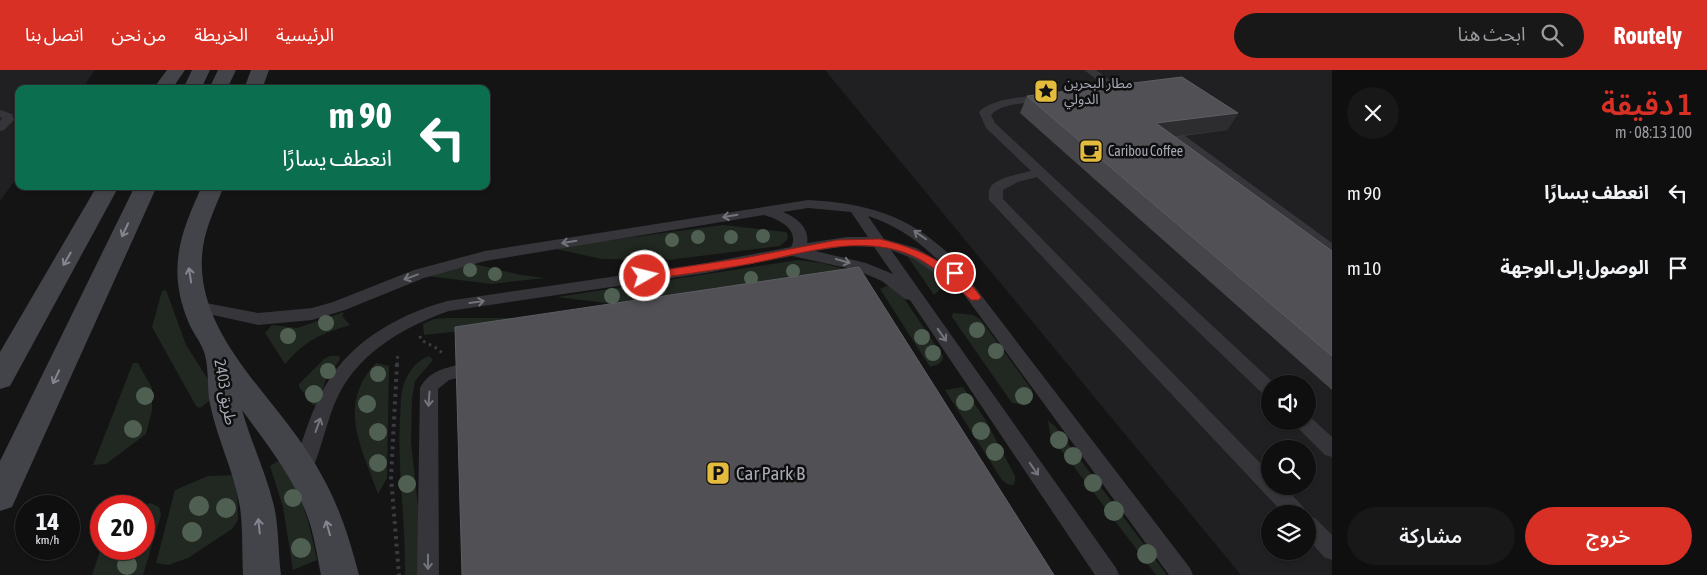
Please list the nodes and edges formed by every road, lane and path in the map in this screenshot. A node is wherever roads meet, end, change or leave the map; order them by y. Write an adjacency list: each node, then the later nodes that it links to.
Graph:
1 (176, 70): 6 (main road)
2 (201, 70): 7 (main road)
3 (227, 70): 8 (main road)
4 (260, 70): 9 (main road)
5 (1089, 70): 10 (lane)
6 (165, 85)
7 (194, 85)
8 (220, 85)
9 (254, 85)
10 (1116, 89): 11 (lane); 13 (lane)
11 (1097, 92)
12 (1059, 96): 15 (lane)
13 (1129, 99)
14 (1177, 136): 22 (lane)
15 (1040, 172): 31 (lane); 35 (lane)
16 (106, 190): 30 (main road, one-way to 30)
17 (144, 190): 37 (main road, one-way to 37)
18 (211, 190): 25 (main road, طريق 2403, one-way to 18)
19 (856, 208): 20 (lane); 21 (lane); 24 (lane, one-way to 19)
20 (760, 211): 23 (lane); 25 (lane, one-way to 25)
21 (880, 243): 23 (lane); 24 (lane); 26 (lane)
22 (1332, 250)
23 (795, 252): 26 (lane, one-way to 26); 34 (lane, one-way to 23)
24 (975, 297): 46 (lane)
25 (195, 306): 28 (main road, طريق 2403)
26 (922, 306): 45 (lane, one-way to 45)
27 (399, 345): 43 (path)
28 (219, 352): 34 (main road); 41 (main road, طريق 2403, one-way to 28)
29 (461, 371): 44 (lane, one-way to 44)
30 (0, 378)
31 (1261, 381)
32 (1313, 430): 33 (lane)
33 (1332, 448)
34 (302, 471): 42 (main road, one-way to 34)
35 (1261, 477)
36 (1279, 495): 38 (lane)
37 (0, 496)
38 (1288, 505)
39 (1316, 533): 40 (lane)
40 (1332, 550)
41 (262, 575)
42 (340, 575)
43 (399, 575)
44 (428, 575)
45 (1108, 575)
46 (1182, 575)

